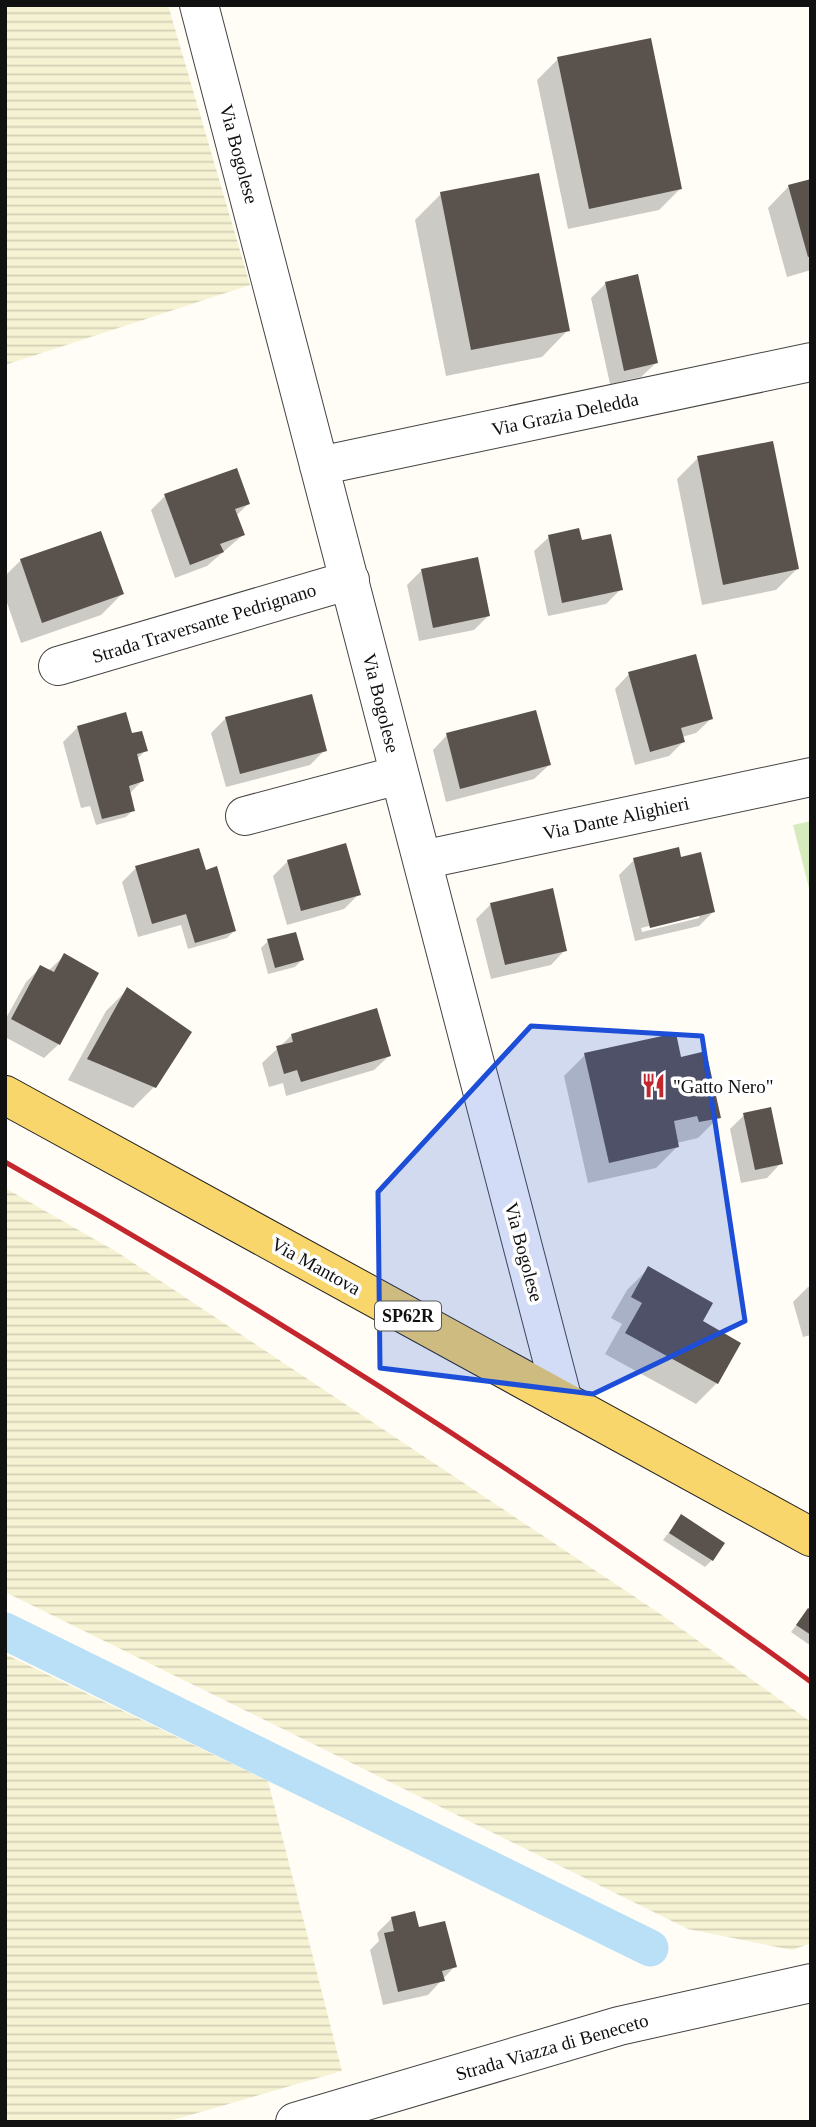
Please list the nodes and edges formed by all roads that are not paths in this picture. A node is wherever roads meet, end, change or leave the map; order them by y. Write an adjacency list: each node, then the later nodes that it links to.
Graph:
1 (199, 5): 3 (street, Via Bogolese)
2 (811, 362): 3 (street, Via Grazia Deledda)
3 (318, 466): 4 (street, Via Bogolese)
4 (350, 580): 5 (street, Strada Traversante Pedrignano); 6 (street, Via Bogolese)
5 (58, 666)
6 (399, 775): 8 (street); 9 (street, Via Bogolese)
7 (811, 777): 9 (street, Via Dante Alighieri)
8 (245, 816)
9 (422, 860): 11 (street, Via Bogolese)
10 (5, 1095): 11 (main road, Via Mantova / SP62R)
11 (563, 1401): 12 (main road, Via Mantova / SP62R)
12 (811, 1537)
13 (811, 1983): 14 (street, Strada Viazza di Beneceto)
14 (295, 2122)

